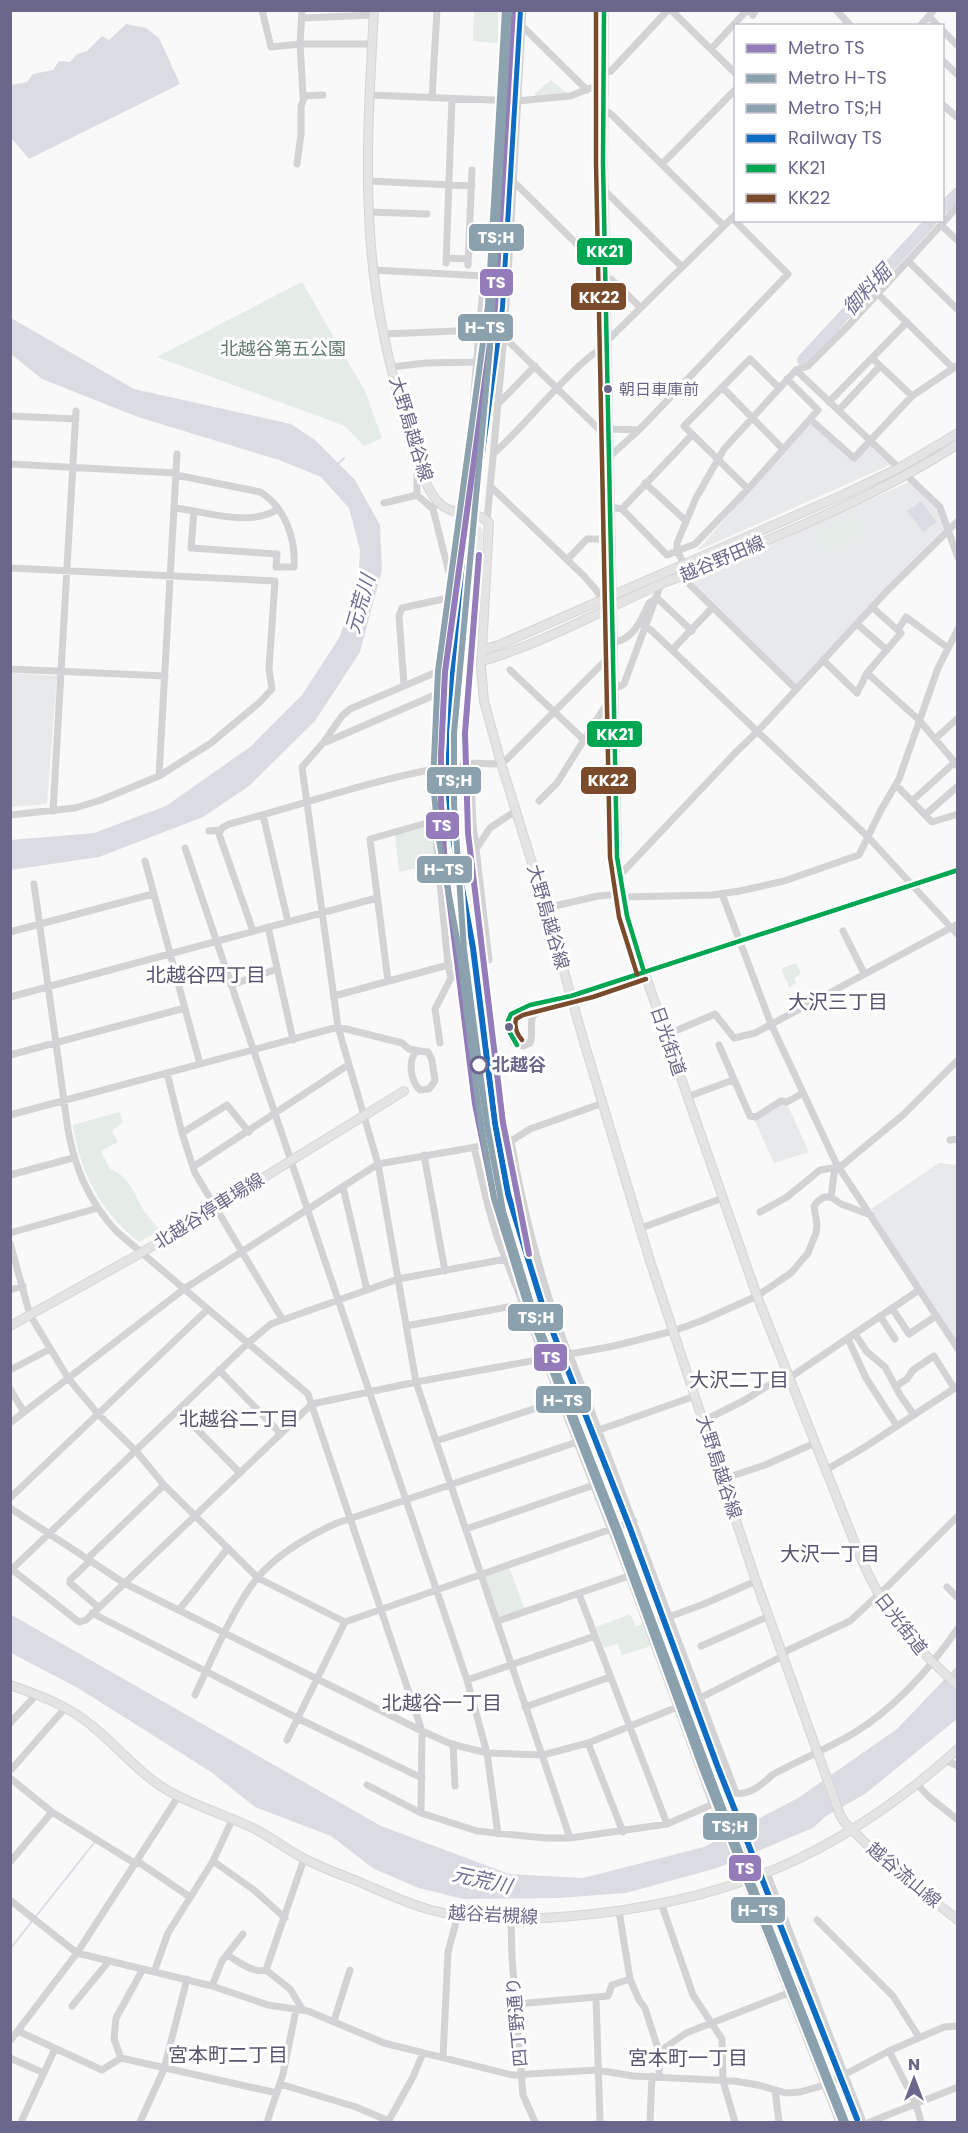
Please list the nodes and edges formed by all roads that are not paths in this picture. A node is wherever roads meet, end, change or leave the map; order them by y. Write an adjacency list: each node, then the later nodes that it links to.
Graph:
1 (262, 10): 16 (street)
2 (437, 10): 30 (street)
3 (523, 10): 14 (street)
4 (604, 10): 21 (main road, 日光街道)
5 (670, 10): 19 (street); 21 (street)
6 (748, 10): 7 (street); 11 (street)
7 (756, 10)
8 (836, 10): 12 (street)
9 (374, 13): 10 (street); 17 (main road, 大野島越谷線)
10 (303, 14): 16 (street)
11 (735, 24)
12 (849, 24)
13 (734, 25): 19 (street)
14 (522, 26): 25 (street); 32 (street)
15 (944, 32): 18 (street)
16 (300, 44): 17 (street); 29 (street)
17 (373, 44): 28 (main road, 大野島越谷線)
18 (957, 46)
19 (711, 49): 22 (street)
20 (944, 62): 23 (street)
21 (604, 72): 24 (main road, 日光街道)
22 (734, 73)
23 (957, 75)
24 (604, 83): 25 (street); 34 (main road, 日光街道)
25 (586, 90): 32 (street)
26 (734, 90): 37 (street)
27 (323, 95): 29 (street)
28 (370, 95): 30 (street); 39 (main road, 大野島越谷線)
29 (305, 96): 36 (street)
30 (432, 98): 31 (street)
31 (452, 99): 32 (street); 41 (street)
32 (517, 101): 40 (street)
33 (944, 106): 35 (street)
34 (603, 112): 37 (street); 43 (main road, 日光街道)
35 (957, 118)
36 (297, 164)
37 (662, 164): 52 (street)
38 (472, 170): 42 (street)
39 (369, 181): 41 (street); 45 (main road, 大野島越谷線)
40 (513, 182): 55 (street); 65 (street)
41 (448, 185): 42 (street); 42 (street)
42 (472, 186)
43 (604, 190): 55 (main road, 日光街道); 56 (street)
44 (957, 206): 48 (street)
45 (369, 212): 46 (street); 57 (main road, 大野島越谷線)
46 (427, 214)
47 (734, 216): 52 (street)
48 (944, 221)
49 (740, 222): 86 (street)
50 (944, 222): 51 (street)
51 (941, 225): 53 (street); 54 (street)
52 (724, 226): 56 (street)
53 (957, 241)
54 (908, 261): 59 (street); 61 (street)
55 (606, 265): 58 (main road, 日光街道)
56 (681, 266): 60 (street)
57 (373, 270): 63 (street); 64 (main road, 大野島越谷線)
58 (606, 279): 60 (street); 66 (main road, 日光街道)
59 (878, 294): 62 (street); 73 (street)
60 (640, 308): 66 (street)
61 (957, 310)
62 (907, 322): 67 (street); 71 (street)
63 (480, 330): 64 (street); 65 (street); 68 (street)
64 (384, 334): 72 (main road, 大野島越谷線)
65 (504, 336): 69 (street); 80 (street)
66 (607, 344): 77 (street); 85 (main road, 日光街道)
67 (872, 358): 70 (street); 79 (street)
68 (476, 362): 72 (street); 114 (street)
69 (534, 366): 77 (street); 80 (street)
70 (880, 366): 78 (street); 81 (street)
71 (955, 366): 78 (street)
72 (392, 368): 99 (main road, 大野島越谷線)
73 (795, 370): 74 (street); 79 (street)
74 (787, 380): 76 (street); 84 (street)
75 (722, 387): 76 (street); 83 (street); 88 (street)
76 (779, 388): 83 (street)
77 (558, 389): 89 (street); 93 (street)
78 (912, 396): 90 (street)
79 (829, 402): 81 (street)
80 (496, 406): 93 (street)
81 (839, 410): 90 (street)
82 (10, 416): 98 (street)
83 (752, 418): 92 (street); 96 (street)
84 (810, 418): 90 (street); 92 (street)
85 (609, 429): 86 (street); 89 (main road, 日光街道)
86 (639, 430): 95 (street)
87 (957, 433): 100 (main road, 越谷野田線)
88 (692, 435): 96 (street); 103 (street)
89 (609, 439): 95 (main road, 日光街道)
90 (870, 440): 100 (street)
91 (957, 444): 102 (main road, 越谷野田線)
92 (783, 449): 105 (street)
93 (494, 453): 104 (street)
94 (177, 454): 101 (street)
95 (609, 458): 109 (main road, 日光街道)
96 (718, 460): 105 (street); 116 (street)
97 (10, 464): 98 (street)
98 (73, 467): 101 (street); 125 (street)
99 (421, 467): 106 (street); 108 (main road, 大野島越谷線)
100 (899, 468): 102 (street); 123 (main road, 越谷野田線)
101 (176, 474): 110 (street); 111 (street)
102 (907, 475): 118 (street); 127 (main road, 越谷野田線)
103 (645, 483): 112 (street); 116 (street)
104 (490, 486): 115 (street); 122 (street)
105 (748, 489): 120 (street)
106 (417, 495): 107 (street); 108 (street)
107 (384, 503)
108 (434, 505): 114 (main road, 大野島越谷線); 130 (street)
109 (610, 507): 112 (street); 119 (main road, 日光街道)
110 (174, 508): 113 (street); 126 (street)
111 (278, 509): 113 (street); 113 (street)
112 (622, 509): 120 (street)
113 (194, 511)
114 (460, 514): 115 (main road, 大野島越谷線)
115 (487, 520): 143 (main road, 大野島越谷線)
116 (685, 520): 120 (street)
117 (957, 520): 118 (street)
118 (948, 529): 121 (street); 133 (street)
119 (611, 539): 122 (street); 129 (main road, 日光街道)
120 (677, 551): 123 (street)
121 (957, 558)
122 (567, 560): 132 (street)
123 (684, 564): 129 (main road, 越谷野田線)
124 (10, 568): 125 (street)
125 (67, 571): 126 (street); 152 (street)
126 (170, 577): 154 (street); 171 (street)
127 (681, 577): 128 (main road, 越谷野田線); 135 (street)
128 (661, 584): 131 (street); 134 (main road, 越谷野田線)
129 (612, 595): 132 (main road, 越谷野田線); 134 (main road, 日光街道)
130 (448, 598): 151 (street); 155 (street)
131 (656, 599): 137 (street); 140 (street)
132 (602, 600): 143 (main road, 越谷野田線)
133 (872, 607): 136 (street); 139 (street)
134 (612, 608): 141 (main road, 日光街道); 148 (main road, 越谷野田線)
135 (712, 608): 140 (street); 157 (street)
136 (856, 624): 145 (street); 147 (street)
137 (642, 625): 141 (street); 144 (street); 156 (street)
138 (957, 628): 142 (street)
139 (898, 630): 142 (street); 145 (street)
140 (692, 631): 144 (street)
141 (612, 642): 146 (main road, 日光街道)
142 (948, 648): 162 (street)
143 (482, 650): 148 (main road, 大野島越谷線)
144 (672, 650): 163 (street)
145 (887, 650): 153 (street)
146 (613, 657): 156 (main road, 日光街道); 160 (street)
147 (823, 660): 153 (street); 157 (street)
148 (482, 661): 168 (main road, 大野島越谷線)
149 (10, 669): 152 (street)
150 (510, 670): 160 (street)
151 (439, 671): 155 (street); 158 (street)
152 (61, 672): 154 (street); 178 (street)
153 (867, 673): 162 (street)
154 (165, 676): 171 (street)
155 (404, 685): 166 (street)
156 (614, 689): 159 (main road, 日光街道)
157 (796, 689): 163 (street)
158 (437, 694): 166 (street); 170 (street)
159 (614, 708): 164 (street); 191 (main road, 日光街道)
160 (555, 712): 164 (street); 168 (street)
161 (957, 718): 165 (street)
162 (919, 720): 165 (street); 172 (street)
163 (757, 732): 186 (street); 191 (street)
164 (583, 739): 174 (street)
165 (935, 739): 169 (street)
166 (323, 743): 176 (street)
167 (470, 763): 168 (street); 170 (street); 188 (street)
168 (501, 763): 177 (main road, 大野島越谷線)
169 (956, 764): 175 (street)
170 (432, 768): 176 (street); 183 (street)
171 (159, 776): 178 (street)
172 (896, 785): 175 (street); 186 (street)
173 (957, 786): 182 (street)
174 (539, 801)
175 (912, 801): 182 (street)
176 (308, 802): 181 (street); 199 (street)
177 (517, 810): 188 (street); 198 (main road, 大野島越谷線)
178 (54, 811): 180 (street)
179 (957, 814): 182 (street)
180 (10, 815)
181 (263, 815): 184 (street); 200 (street)
182 (925, 815)
183 (434, 821): 197 (street); 211 (street)
184 (220, 829): 185 (street); 204 (street)
185 (209, 831)
186 (868, 838): 193 (street); 195 (street)
187 (185, 848): 209 (street)
188 (476, 849): 211 (street)
189 (145, 861): 194 (street)
190 (957, 870): 193 (street)
191 (619, 876): 196 (main road, 日光街道)
192 (34, 884): 201 (street)
193 (912, 885): 202 (street); 208 (street)
194 (153, 894): 201 (street); 210 (street)
195 (722, 894): 196 (street); 208 (street)
196 (621, 896): 198 (street); 213 (main road, 日光街道)
197 (377, 898): 199 (street); 215 (street)
198 (546, 908): 219 (main road, 大野島越谷線)
199 (322, 912): 200 (street); 218 (street)
200 (288, 922): 203 (street)
201 (40, 924): 206 (street); 217 (street)
202 (954, 926): 207 (street); 214 (street)
203 (268, 927): 204 (street); 212 (street)
204 (253, 931): 209 (street)
205 (843, 931): 214 (street)
206 (10, 932)
207 (957, 935)
208 (740, 940): 213 (street); 222 (street)
209 (216, 941): 210 (street); 216 (street)
210 (170, 954): 217 (street); 221 (street)
211 (448, 965): 215 (street); 227 (street)
212 (278, 969): 216 (street); 225 (street)
213 (644, 972): 219 (street); 224 (main road, 日光街道)
214 (864, 973): 222 (street)
215 (388, 981): 218 (street)
216 (231, 985): 230 (street)
217 (49, 987): 220 (street); 226 (street)
218 (334, 996): 223 (street)
219 (571, 996): 219 (street); 245 (main road, 大野島越谷線)
220 (10, 997)
221 (185, 1008): 226 (street); 235 (street)
222 (771, 1024): 224 (street); 242 (street)
223 (338, 1027): 225 (street); 229 (street); 236 (street)
224 (666, 1035): 243 (main road, 日光街道)
225 (293, 1040): 230 (street)
226 (56, 1043): 232 (street); 244 (street)
227 (440, 1043)
228 (719, 1045): 239 (street)
229 (409, 1049): 231 (street); 233 (street)
230 (254, 1050): 235 (street); 246 (street)
231 (420, 1051): 233 (street); 240 (street)
232 (10, 1056)
233 (411, 1060): 238 (street)
234 (957, 1060): 258 (street)
235 (200, 1064): 237 (street)
236 (348, 1065): 246 (street); 248 (street)
237 (167, 1073): 244 (street); 249 (street)
238 (413, 1077): 240 (street); 241 (street)
239 (733, 1080): 242 (street); 243 (street)
240 (420, 1090): 241 (street)
241 (404, 1091): 248 (main road, 北越谷停車場線)
242 (803, 1093): 258 (street)
243 (687, 1097): 262 (main road, 日光街道)
244 (64, 1101): 247 (street); 254 (street)
245 (603, 1103): 251 (street); 268 (main road, 大野島越谷線)
246 (275, 1113): 250 (street); 255 (street)
247 (10, 1115)
248 (364, 1116): 255 (main road, 北越谷停車場線); 256 (street)
249 (182, 1132): 250 (street); 257 (street)
250 (249, 1132): 257 (street)
251 (511, 1141): 252 (street); 299 (street)
252 (474, 1147): 253 (street); 273 (street)
253 (424, 1155): 256 (street); 274 (street)
254 (73, 1158): 259 (street); 264 (street)
255 (290, 1160): 263 (main road, 北越谷停車場線); 265 (street)
256 (378, 1164): 260 (street); 275 (street)
257 (193, 1167): 263 (street)
258 (837, 1167): 261 (street); 266 (street); 267 (street)
259 (10, 1175)
260 (343, 1187): 265 (street); 279 (street)
261 (831, 1197): 267 (street); 281 (street)
262 (723, 1198): 268 (street); 281 (main road, 日光街道)
263 (215, 1207): 271 (street); 272 (main road, 北越谷停車場線)
264 (98, 1208): 269 (street); 272 (street)
265 (308, 1210): 271 (street); 282 (street)
266 (760, 1212)
267 (871, 1215): 280 (street)
268 (641, 1228): 292 (main road, 大野島越谷線)
269 (10, 1233)
270 (10, 1243): 276 (street)
271 (242, 1252): 277 (street); 289 (street)
272 (141, 1253): 277 (street); 286 (main road, 北越谷停車場線)
273 (506, 1259): 274 (street); 283 (street)
274 (445, 1270): 275 (street)
275 (398, 1279): 279 (street); 291 (street)
276 (23, 1286): 278 (street); 286 (street)
277 (184, 1289): 285 (street); 304 (street)
278 (10, 1290)
279 (367, 1290): 282 (street)
280 (920, 1290): 284 (street); 288 (street)
281 (757, 1296): 292 (street); 303 (main road, 日光街道)
282 (338, 1300): 289 (street); 309 (street)
283 (523, 1304): 291 (street); 300 (street)
284 (892, 1308): 287 (street); 288 (street)
285 (208, 1309): 296 (street); 315 (street)
286 (30, 1315): 290 (main road, 北越谷停車場線); 297 (street)
287 (880, 1316): 293 (street); 295 (street)
288 (936, 1316): 298 (street)
289 (282, 1319): 296 (street)
290 (10, 1326)
291 (406, 1326): 305 (street)
292 (673, 1331): 299 (street); 310 (main road, 大野島越谷線)
293 (855, 1334): 294 (street); 306 (street)
294 (848, 1339): 303 (street); 319 (street)
295 (895, 1339)
296 (248, 1342): 302 (street); 312 (street)
297 (50, 1349): 301 (street); 304 (street)
298 (957, 1349)
299 (569, 1355): 300 (street); 320 (street)
300 (545, 1360): 305 (street); 311 (street)
301 (10, 1370)
302 (219, 1370): 313 (street); 321 (street)
303 (788, 1376): 317 (street); 324 (main road, 日光街道)
304 (68, 1378): 314 (street); 315 (street)
305 (416, 1382): 309 (street); 322 (street)
306 (896, 1386): 307 (street); 316 (street)
307 (956, 1387): 316 (street)
308 (10, 1389): 314 (street)
309 (369, 1392): 312 (street); 333 (street)
310 (695, 1396): 317 (main road, 大野島越谷線); 320 (street)
311 (561, 1400): 322 (street); 323 (street)
312 (312, 1404): 321 (street); 337 (street)
313 (178, 1410): 325 (street); 327 (street)
314 (24, 1412): 318 (street)
315 (98, 1414): 325 (street); 332 (street)
316 (914, 1415): 319 (street)
317 (703, 1421): 328 (main road, 大野島越谷線)
318 (10, 1423)
319 (897, 1426): 326 (street)
320 (599, 1430): 338 (street)
321 (281, 1434): 327 (street)
322 (436, 1441): 329 (street)
323 (577, 1442): 329 (street); 331 (street)
324 (815, 1443): 326 (main road, 日光街道); 328 (street)
325 (136, 1451): 330 (street); 341 (street)
326 (826, 1470): 353 (main road, 日光街道)
327 (240, 1473): 335 (street)
328 (723, 1479): 348 (main road, 大野島越谷線)
329 (451, 1484): 333 (street); 339 (street)
330 (164, 1485): 335 (street); 343 (street)
331 (594, 1485): 339 (street); 340 (street)
332 (10, 1498)
333 (406, 1500): 337 (street); 351 (street)
334 (10, 1508): 341 (street)
335 (195, 1516): 342 (street); 349 (street)
336 (957, 1516): 353 (street)
337 (351, 1519): 347 (street); 356 (street)
338 (633, 1519): 340 (street); 360 (street)
339 (466, 1528): 345 (street)
340 (611, 1530): 345 (street); 346 (street)
341 (50, 1535): 343 (street); 344 (street)
342 (228, 1548): 347 (street); 357 (street)
343 (89, 1560): 349 (street); 355 (street)
344 (11, 1569): 358 (street)
345 (481, 1575): 351 (street); 361 (street)
346 (629, 1576): 352 (street); 363 (street)
347 (258, 1578): 362 (street); 365 (street)
348 (756, 1581): 359 (main road, 大野島越谷線); 360 (street)
349 (124, 1583): 355 (street); 357 (street)
350 (947, 1587): 354 (street)
351 (436, 1589): 356 (street); 374 (street)
352 (579, 1594): 361 (street); 366 (street)
353 (878, 1596): 368 (street); 370 (main road, 日光街道)
354 (957, 1598)
355 (98, 1607): 358 (street)
356 (381, 1609): 362 (street); 386 (street)
357 (179, 1610): 365 (street)
358 (92, 1613): 371 (street)
359 (769, 1616): 367 (street); 368 (main road, 大野島越谷線)
360 (670, 1617): 363 (street); 379 (street)
361 (498, 1621): 369 (street)
362 (345, 1622): 373 (street)
363 (647, 1625): 382 (street)
364 (957, 1628): 370 (street)
365 (225, 1633): 371 (street); 373 (street)
366 (595, 1636): 369 (street); 372 (street)
367 (701, 1646)
368 (783, 1654): 379 (street); 391 (main road, 大野島越谷線)
369 (512, 1664): 374 (street); 381 (street)
370 (933, 1664): 376 (main road, 日光街道); 391 (street)
371 (207, 1671): 378 (street); 383 (street)
372 (610, 1677): 381 (street); 385 (street)
373 (316, 1678): 383 (street); 386 (street)
374 (467, 1680): 392 (street)
375 (10, 1685): 377 (main road, 越谷岩槻線)
376 (957, 1686)
377 (38, 1694): 380 (main road, 越谷岩槻線); 384 (street)
378 (195, 1695)
379 (700, 1698): 382 (street); 391 (street)
380 (66, 1707): 396 (street); 402 (main road, 越谷岩槻線)
381 (525, 1707): 393 (street)
382 (676, 1707): 385 (street); 407 (street)
383 (297, 1718): 387 (street); 398 (street)
384 (10, 1723)
385 (630, 1725): 388 (street); 407 (street)
386 (422, 1731): 389 (street); 398 (street)
387 (287, 1740)
388 (588, 1743): 393 (street); 409 (street)
389 (453, 1744): 392 (street); 401 (street)
390 (957, 1749): 394 (main road, 越谷岩槻線)
391 (818, 1752): 408 (main road, 大野島越谷線)
392 (487, 1753): 393 (street); 410 (street)
393 (543, 1755): 411 (street)
394 (945, 1760): 395 (street); 399 (main road, 越谷岩槻線)
395 (957, 1766)
396 (10, 1771)
397 (10, 1778): 403 (street)
398 (422, 1778): 404 (street)
399 (917, 1784): 406 (street); 408 (main road, 越谷岩槻線)
400 (368, 1785): 404 (street)
401 (455, 1786)
402 (178, 1797): 405 (main road, 越谷岩槻線); 415 (street)
403 (52, 1812): 414 (street); 415 (street)
404 (421, 1813): 410 (street)
405 (233, 1818): 412 (main road, 越谷岩槻線); 413 (street)
406 (957, 1820)
407 (667, 1824): 409 (street)
408 (852, 1830): 416 (main road, 越谷岩槻線); 428 (main road, 越谷流山線)
409 (623, 1832): 411 (street)
410 (498, 1834): 411 (street)
411 (570, 1838)
412 (304, 1859): 423 (main road, 越谷岩槻線); 425 (street)
413 (213, 1861): 418 (street); 425 (street)
414 (10, 1862)
415 (137, 1862): 418 (street); 430 (street)
416 (767, 1873): 417 (main road, 越谷岩槻線); 421 (street)
417 (745, 1881): 420 (main road, 越谷岩槻線); 424 (street)
418 (190, 1897): 436 (street)
419 (10, 1900): 430 (street)
420 (661, 1903): 422 (main road, 越谷岩槻線); 447 (street)
421 (781, 1909): 424 (street); 439 (street)
422 (619, 1911): 426 (main road, 越谷岩槻線); 438 (street)
423 (459, 1915): 426 (main road, 越谷岩槻線); 456 (street)
424 (758, 1917): 441 (street)
425 (285, 1918): 434 (street)
426 (511, 1918): 443 (street, 四丁野通り)
427 (818, 1920): 450 (street)
428 (957, 1920)
429 (243, 1934): 431 (street)
430 (77, 1953): 432 (street); 449 (street)
431 (227, 1955): 434 (street); 440 (street)
432 (109, 1961): 433 (street); 444 (street)
433 (143, 1969): 436 (street); 458 (street)
434 (266, 1970): 445 (street)
435 (350, 1970): 446 (street)
436 (154, 1972): 437 (street)
437 (187, 1979): 440 (street); 459 (street)
438 (630, 1979): 442 (street); 454 (street)
439 (809, 1985): 441 (street); 462 (street)
440 (212, 1986): 445 (street)
441 (788, 1994): 447 (street); 467 (street)
442 (596, 1998): 443 (street); 460 (street)
443 (516, 2004): 463 (street, 四丁野通り)
444 (72, 2006)
445 (299, 2010): 446 (street); 466 (street)
446 (334, 2021): 455 (street)
447 (712, 2023): 454 (street); 465 (street)
448 (957, 2026): 450 (street)
449 (18, 2031): 451 (street); 452 (street)
450 (919, 2037): 453 (street)
451 (10, 2041)
452 (55, 2049): 458 (street); 461 (street)
453 (889, 2051): 462 (street); 471 (street)
454 (659, 2052): 464 (street)
455 (423, 2053): 456 (street); 475 (street)
456 (443, 2057): 463 (street)
457 (10, 2058): 461 (street)
458 (121, 2058): 459 (street)
459 (164, 2068): 470 (street); 473 (street)
460 (597, 2070): 463 (street); 464 (street); 477 (street)
461 (44, 2073): 472 (street)
462 (844, 2074): 467 (street); 482 (street)
463 (521, 2075): 476 (street, 四丁野通り)
464 (655, 2076): 465 (street); 478 (street)
465 (723, 2081): 469 (street); 479 (street)
466 (280, 2084): 470 (street); 475 (street)
467 (825, 2085): 469 (street); 481 (street)
468 (957, 2086): 471 (street)
469 (775, 2090): 480 (street)
470 (277, 2093): 474 (street)
471 (916, 2104): 483 (street); 484 (street)
472 (21, 2122)
473 (140, 2122)
474 (267, 2122)
475 (388, 2122)
476 (535, 2122)
477 (600, 2122)
478 (650, 2122)
479 (735, 2122)
480 (779, 2122)
481 (839, 2122)
482 (863, 2122)
483 (870, 2122)
484 (921, 2122)

